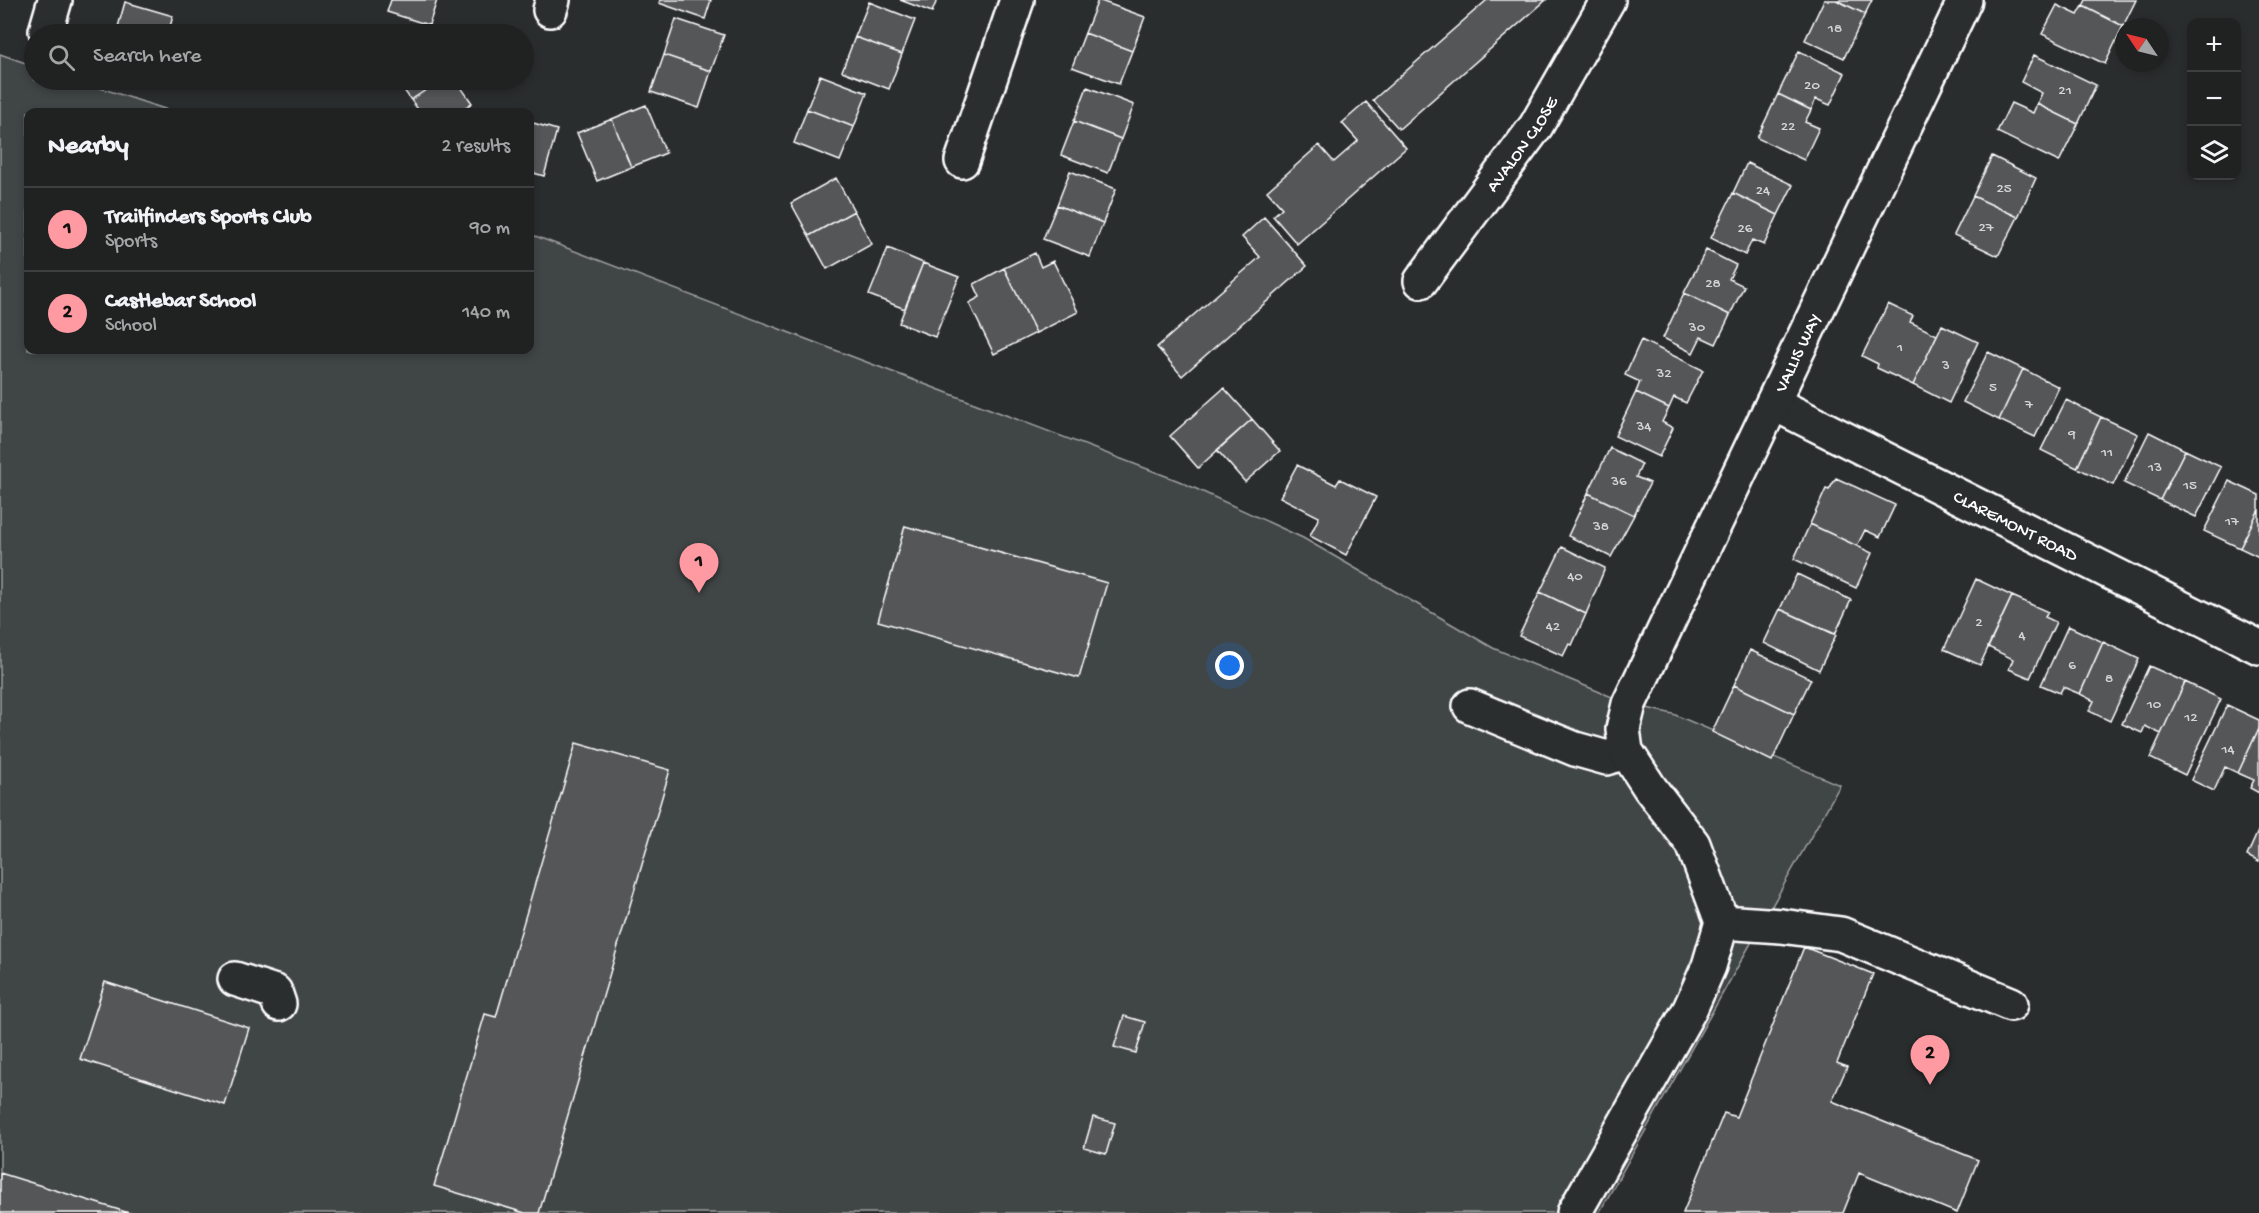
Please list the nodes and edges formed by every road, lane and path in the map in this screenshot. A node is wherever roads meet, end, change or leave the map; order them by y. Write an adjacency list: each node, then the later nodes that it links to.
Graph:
1 (1017, 0): 4 (street)
2 (1608, 0): 5 (street, AVALON CLOSE)
3 (1965, 0): 6 (street, VALLIS WAY)
4 (962, 161)
5 (1421, 281)
6 (1773, 403): 7 (street, CLAREMONT ROAD); 9 (street, VALLIS WAY)
7 (2259, 647)
8 (1470, 706): 9 (street)
9 (1626, 751): 10 (street)
10 (1722, 922): 13 (street); 14 (street)
11 (235, 979): 12 (street)
12 (279, 1004)
13 (2011, 1004)
14 (1574, 1213)

